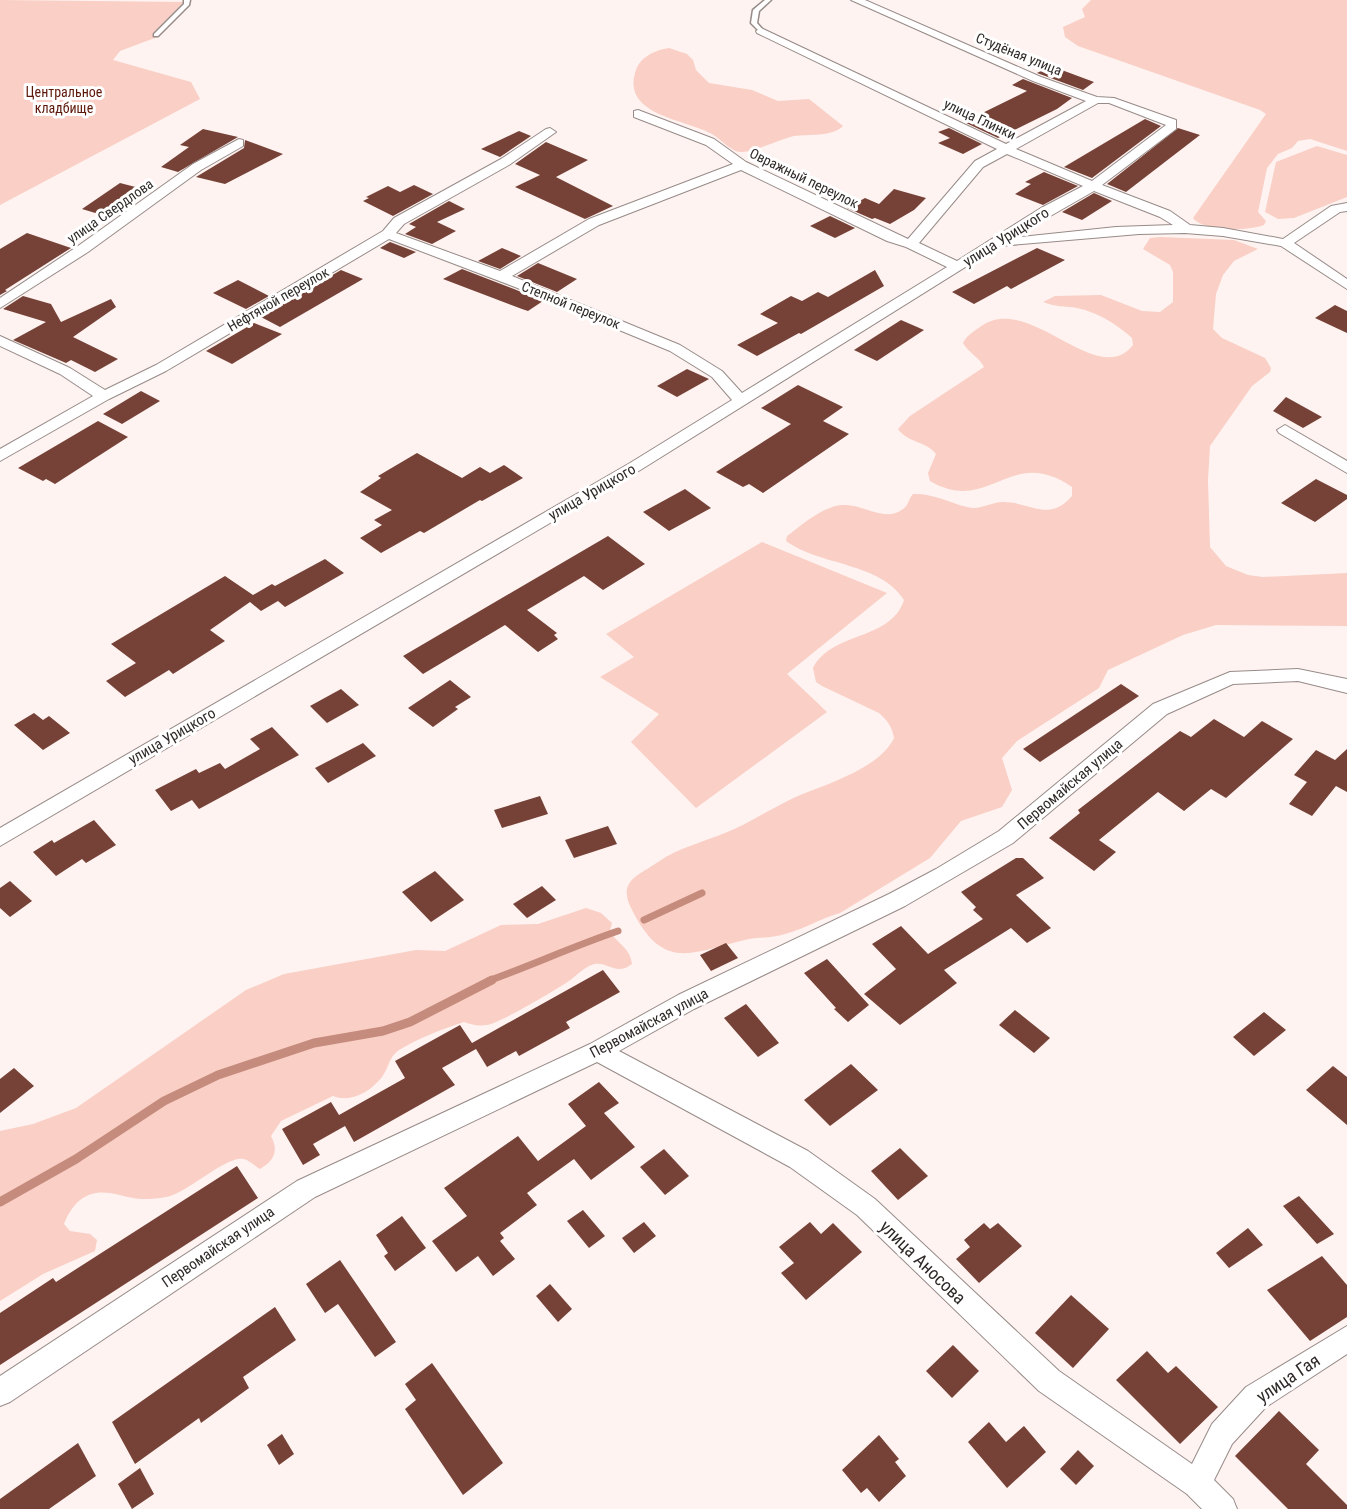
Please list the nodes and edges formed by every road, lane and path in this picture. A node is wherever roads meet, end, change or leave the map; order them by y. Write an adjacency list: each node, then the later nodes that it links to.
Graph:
1 (187, 0): 5 (lane)
2 (768, 0): 4 (lane)
3 (856, 0): 6 (street, Студёная улица)
4 (761, 31): 11 (street, улица Глинки)
5 (156, 35)
6 (1096, 100): 8 (street, Студёная улица); 11 (street)
7 (638, 114): 12 (street, Овражный переулок)
8 (1172, 126): 13 (street, улица Урицкого)
9 (550, 132): 16 (street, Нефтяной переулок)
10 (239, 143): 23 (street, улица Свердлова)
11 (1007, 148): 13 (street, улица Глинки); 19 (street)
12 (742, 165): 19 (street, Овражный переулок); 21 (street)
13 (1093, 186): 15 (street, улица Глинки); 17 (street, улица Урицкого)
14 (1347, 207): 18 (street)
15 (1187, 229): 17 (street); 18 (street)
16 (388, 234): 21 (street, Степной переулок); 25 (street, Нефтяной переулок)
17 (998, 243): 20 (street, улица Урицкого)
18 (1285, 243): 22 (street)
19 (911, 244): 20 (street, Овражный переулок)
20 (959, 267): 26 (street, улица Урицкого)
21 (500, 277): 26 (street, Степной переулок)
22 (1347, 285)
23 (0, 304)
24 (0, 340): 25 (street)
25 (104, 396): 28 (street, Нефтяной переулок)
26 (740, 400): 31 (street, улица Урицкого)
27 (1285, 430): 29 (street)
28 (0, 456)
29 (1347, 468)
30 (1347, 686): 32 (street, Первомайская улица)
31 (0, 838)
32 (598, 1051): 34 (street, Первомайская улица); 35 (street, улица Аносова)
33 (1347, 1339): 35 (street, улица Гая)
34 (0, 1392)
35 (1197, 1484): 36 (street, улица Аносова)
36 (1223, 1509)

